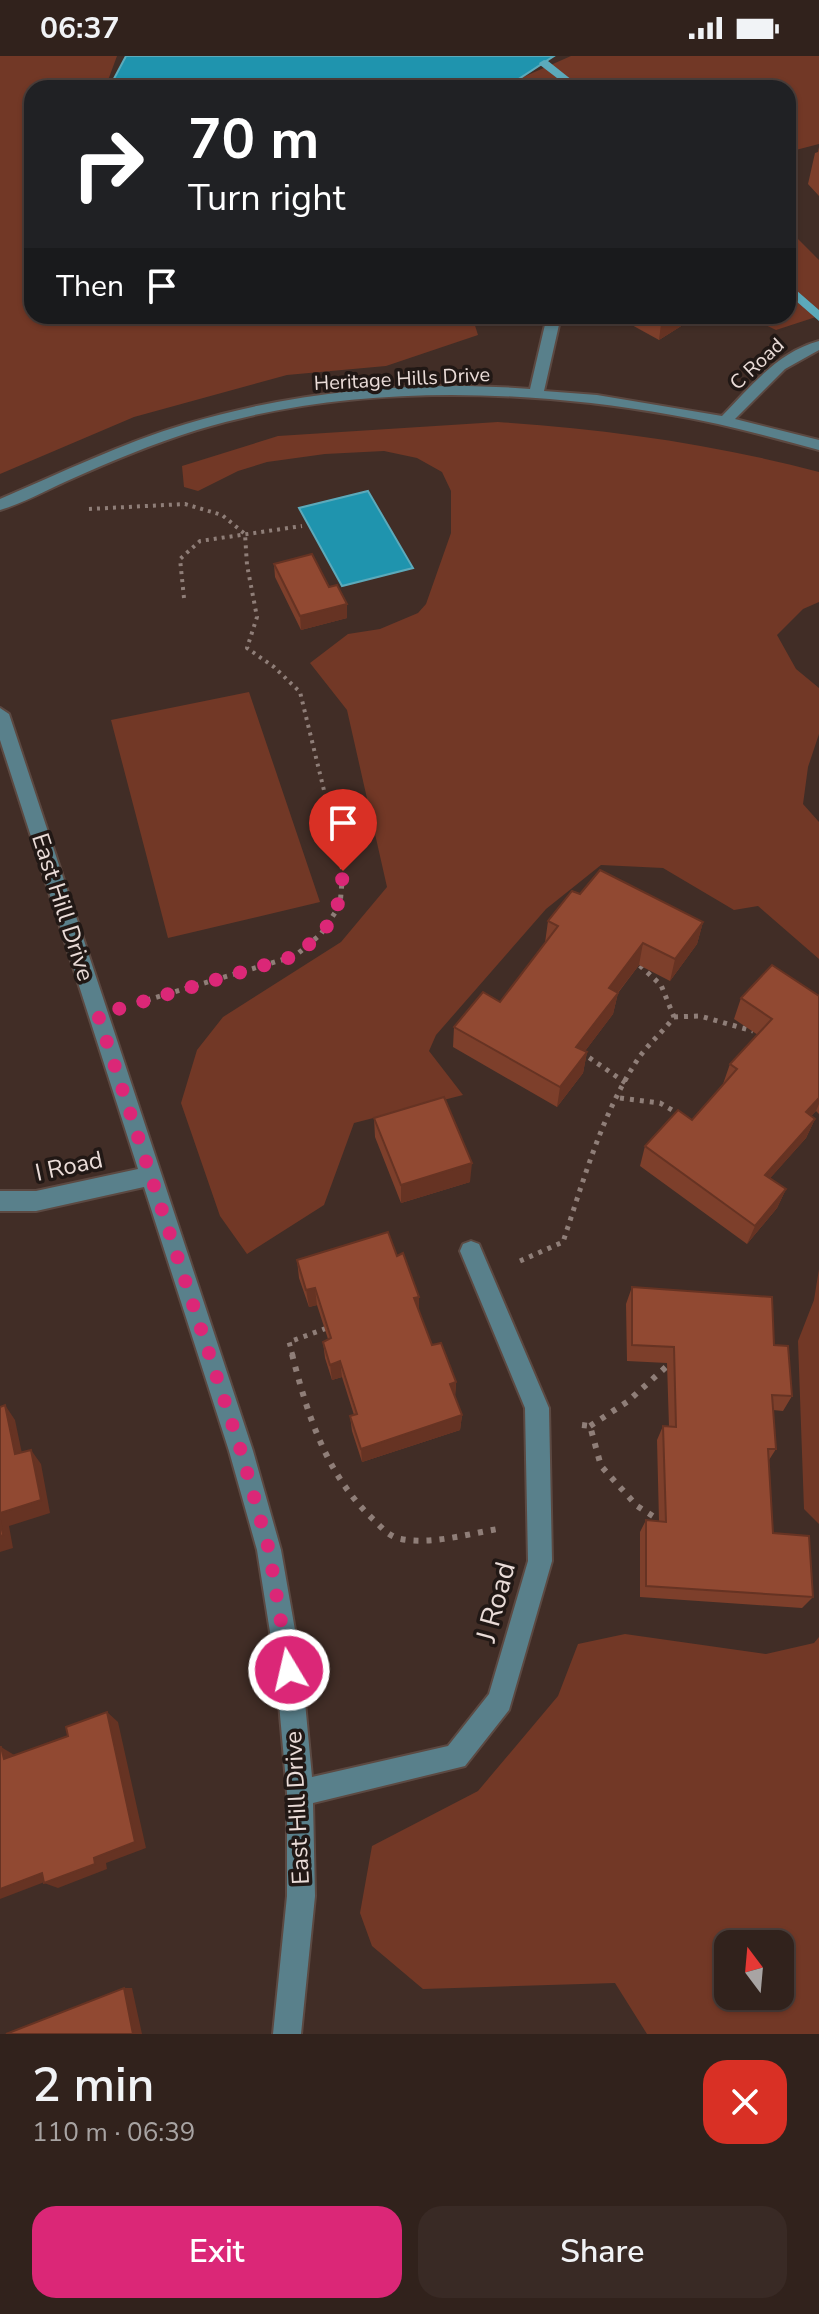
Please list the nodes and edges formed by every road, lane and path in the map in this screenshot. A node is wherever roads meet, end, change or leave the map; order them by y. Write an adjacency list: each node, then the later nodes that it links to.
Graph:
1 (552, 324): 3 (street)
2 (819, 345): 4 (street, C Road)
3 (536, 395): 4 (street, Heritage Hills Drive); 6 (street, Heritage Hills Drive)
4 (726, 420): 5 (street, Heritage Hills Drive)
5 (819, 445)
6 (24, 494): 7 (street, Heritage Hills Drive); 9 (path)
7 (0, 505)
8 (302, 526): 9 (path)
9 (245, 534): 10 (path); 13 (path)
10 (184, 598)
11 (0, 714): 13 (street, East Hill Drive)
12 (635, 961): 14 (path)
13 (98, 1015): 20 (street, East Hill Drive)
14 (674, 1017): 15 (path); 17 (path)
15 (753, 1031)
16 (578, 1050): 17 (path)
17 (626, 1083): 18 (path)
18 (620, 1098): 19 (path); 23 (path)
19 (687, 1118)
20 (149, 1176): 21 (street, I Road); 30 (street, East Hill Drive)
21 (0, 1201)
22 (471, 1251): 23 (street, J Road)
23 (482, 1276): 26 (street, J Road)
24 (327, 1328): 29 (path)
25 (666, 1367): 27 (path)
26 (537, 1424): 27 (path); 29 (street, J Road)
27 (590, 1426): 28 (path)
28 (659, 1520)
29 (539, 1523): 30 (street, J Road)
30 (300, 1793): 31 (street, East Hill Drive)
31 (287, 2034)

